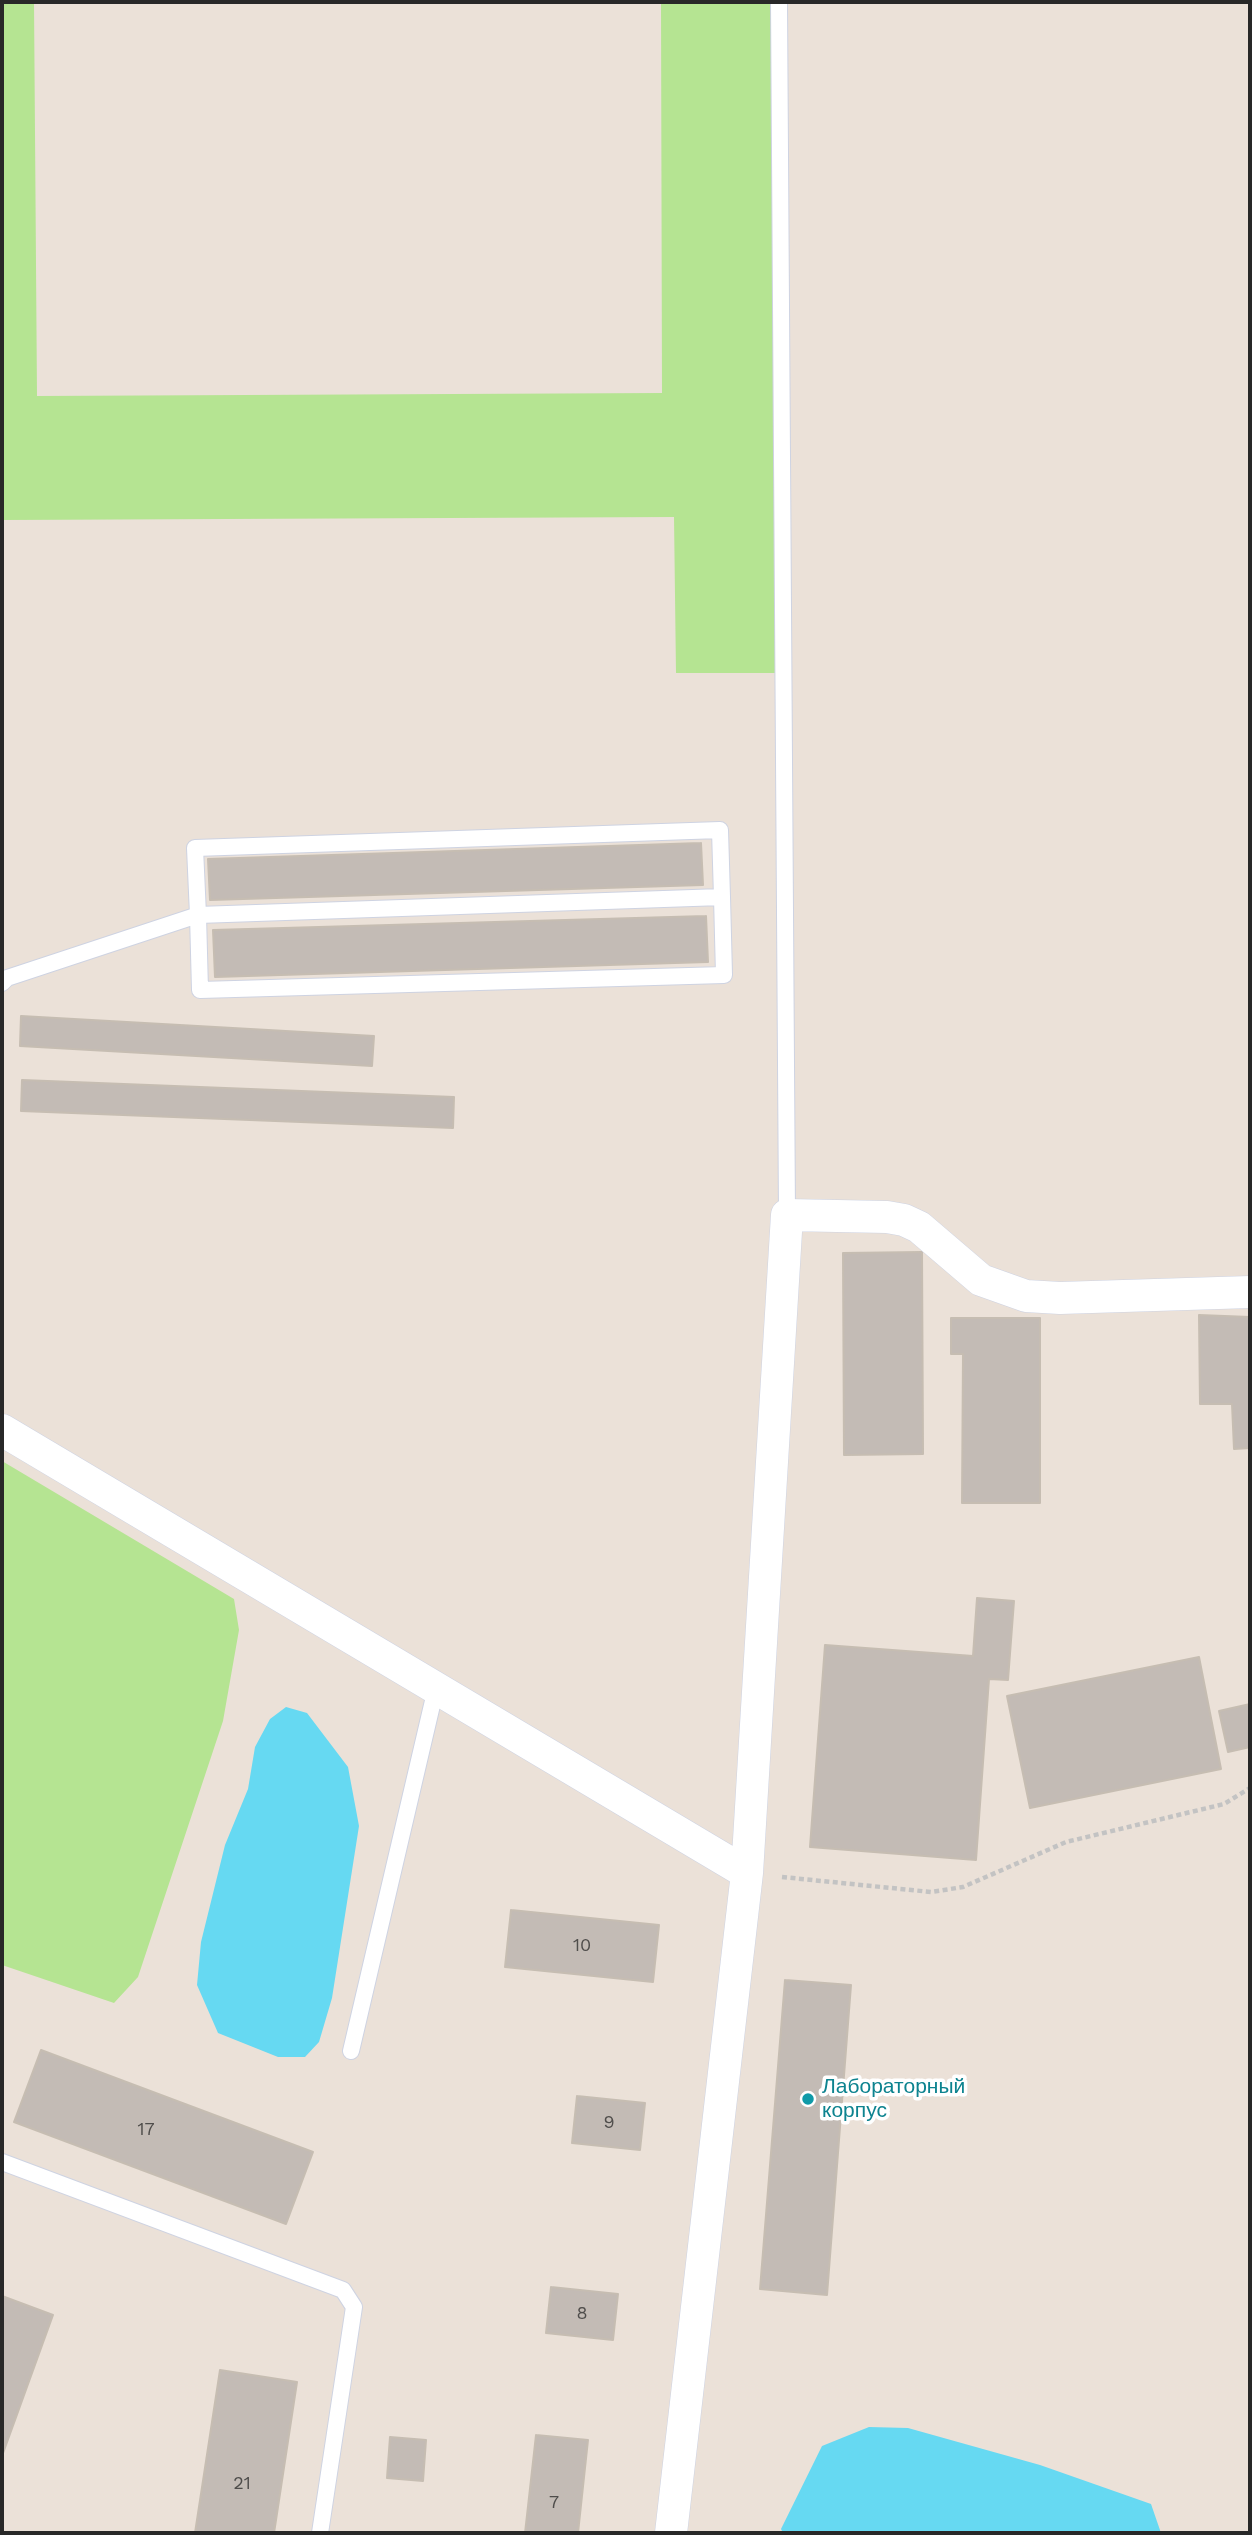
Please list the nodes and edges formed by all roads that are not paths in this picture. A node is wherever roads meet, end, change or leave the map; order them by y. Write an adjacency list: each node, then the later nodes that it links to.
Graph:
1 (779, 2): 5 (lane)
2 (722, 897): 3 (lane); 3 (lane); 3 (lane)
3 (198, 915): 4 (lane)
4 (2, 984)
5 (788, 1215): 6 (street); 9 (street)
6 (1250, 1292)
7 (2, 1430): 8 (street)
8 (436, 1688): 9 (street); 10 (lane)
9 (747, 1872): 13 (street)
10 (351, 2051)
11 (2, 2162): 12 (lane)
12 (320, 2533)
13 (671, 2533)

